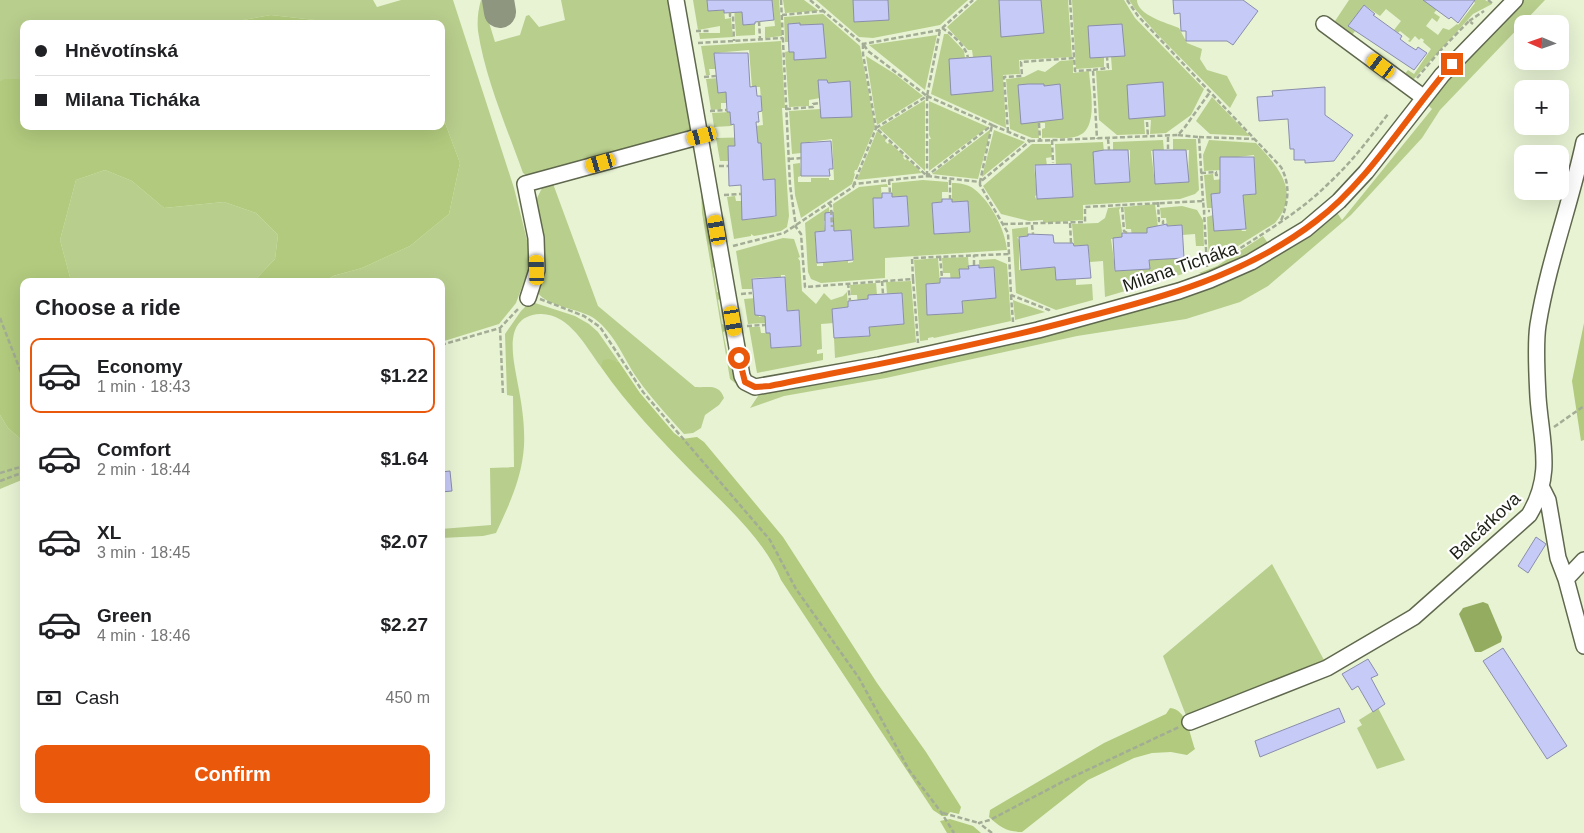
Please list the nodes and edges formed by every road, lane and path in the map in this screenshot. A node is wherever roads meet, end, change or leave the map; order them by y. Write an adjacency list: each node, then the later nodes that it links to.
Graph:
1 (676, 0): 49 (street)
2 (781, 0): 11 (path)
3 (810, 0): 9 (path)
4 (973, 0): 15 (path)
5 (1070, 0): 29 (path)
6 (1127, 0): 35 (path)
7 (1488, 0): 13 (path)
8 (1507, 2): 37 (street, Milana Ticháka)
9 (823, 11): 11 (path); 23 (path)
10 (730, 12): 21 (path)
11 (782, 15): 19 (path)
12 (759, 21): 20 (path)
13 (1469, 21): 16 (path); 26 (path)
14 (1324, 24): 37 (street)
15 (941, 29): 23 (path); 28 (path); 36 (path)
16 (1478, 29)
17 (710, 30): 18 (path)
18 (696, 31)
19 (783, 38): 20 (path); 24 (path)
20 (760, 39): 21 (path)
21 (734, 41): 22 (path)
22 (698, 43)
23 (863, 44): 36 (path); 46 (path)
24 (784, 47): 25 (path); 39 (path)
25 (788, 47)
26 (1439, 52): 30 (path); 34 (path)
27 (1108, 57): 31 (path)
28 (968, 58)
29 (1074, 58): 31 (path); 47 (path)
30 (1448, 60)
31 (1093, 70): 53 (path)
32 (716, 76): 33 (path)
33 (704, 77)
34 (1414, 81)
35 (1210, 92): 48 (path); 55 (path)
36 (927, 96): 45 (path); 46 (path); 69 (path)
37 (1424, 97): 49 (street, Milana Ticháka)
38 (820, 103): 39 (path)
39 (786, 109): 63 (path)
40 (727, 110): 41 (path)
41 (710, 111)
42 (1388, 114): 84 (path)
43 (1147, 122): 51 (path)
44 (1039, 123): 58 (path)
45 (992, 125): 47 (path); 69 (path); 72 (path)
46 (876, 128): 69 (path); 73 (path)
47 (1008, 132): 57 (path)
48 (1178, 135): 50 (path); 52 (path)
49 (702, 136): 109 (street)
50 (1199, 136): 55 (path); 67 (path)
51 (1148, 137): 52 (path); 54 (path)
52 (1168, 137): 60 (path)
53 (1098, 139): 54 (path); 56 (path)
54 (1108, 139): 61 (path)
55 (1254, 139): 84 (path)
56 (1052, 140): 58 (path); 64 (path)
57 (1030, 141): 58 (path); 72 (path)
58 (1040, 141)
59 (1584, 142): 122 (street, Balcárkova)
60 (1168, 149)
61 (1109, 150)
62 (802, 158): 63 (path)
63 (789, 159): 89 (path)
64 (1053, 163)
65 (719, 166): 66 (path)
66 (728, 166)
67 (1201, 173): 68 (path); 78 (path)
68 (1219, 175)
69 (927, 176): 70 (path); 71 (path)
70 (889, 180): 73 (path); 74 (path)
71 (950, 180): 72 (path); 77 (path)
72 (980, 182): 86 (path)
73 (854, 184): 80 (path)
74 (890, 193)
75 (741, 194): 76 (path)
76 (724, 195)
77 (950, 199)
78 (1203, 201): 79 (path); 82 (path)
79 (1158, 202): 81 (path); 87 (path)
80 (829, 203): 89 (path); 90 (path)
81 (1122, 204): 85 (path); 91 (path)
82 (1204, 211): 83 (path); 100 (path)
83 (1210, 211)
84 (1281, 222): 98 (path)
85 (1070, 223): 88 (path); 93 (path)
86 (1003, 224): 88 (path); 95 (path)
87 (1163, 224)
88 (1032, 225): 92 (path)
89 (796, 227): 94 (path); 104 (path)
90 (832, 227)
91 (1127, 233)
92 (1033, 234)
93 (1072, 243)
94 (733, 246)
95 (1009, 254): 96 (path); 108 (path)
96 (974, 255): 97 (path); 99 (path)
97 (940, 256): 101 (path); 102 (path)
98 (1225, 258)
99 (974, 265)
100 (1203, 269)
101 (913, 278): 103 (path); 118 (path)
102 (942, 278)
103 (882, 281): 104 (path); 107 (path)
104 (848, 283): 110 (path)
105 (741, 294): 106 (path)
106 (752, 294)
107 (883, 294)
108 (1011, 295): 111 (path); 113 (path)
109 (528, 298): 116 (path); 132 (path)
110 (850, 301)
111 (1059, 311)
112 (0, 318): 119 (path)
113 (1014, 323)
114 (765, 325): 115 (path)
115 (746, 326)
116 (500, 328): 117 (path); 120 (path)
117 (445, 344)
118 (909, 345)
119 (20, 370)
120 (503, 395)
121 (1584, 406): 122 (path)
122 (1542, 435): 127 (street, Balcárkova)
123 (20, 467): 124 (path)
124 (0, 473)
125 (20, 474): 126 (path)
126 (0, 481)
127 (1542, 488): 129 (street); 131 (street, Balcárkova)
128 (1584, 560): 129 (street)
129 (1566, 578): 130 (street)
130 (1584, 646)
131 (1190, 722): 133 (path)
132 (942, 812): 133 (path); 134 (path)
133 (979, 823): 135 (path)
134 (954, 833)
135 (992, 833)

